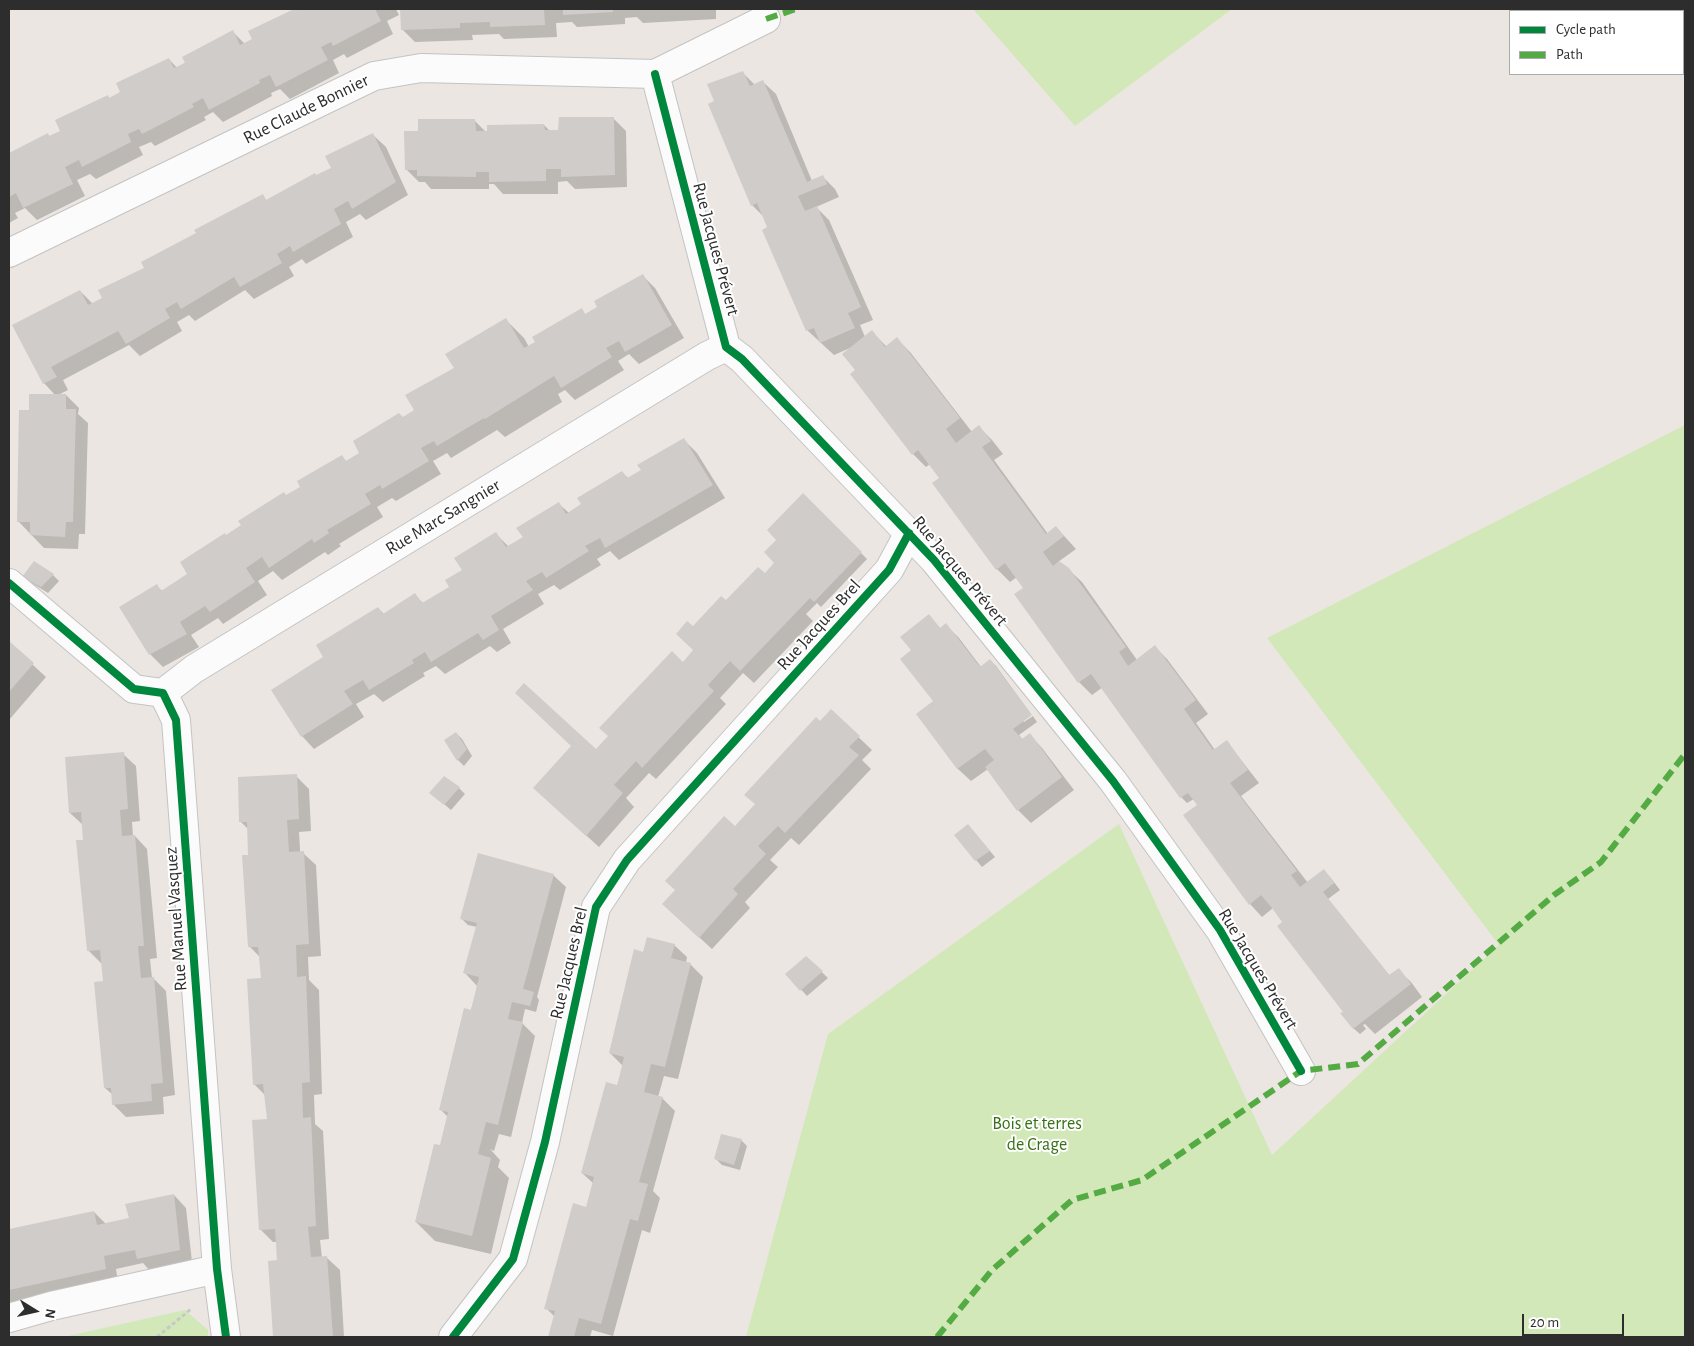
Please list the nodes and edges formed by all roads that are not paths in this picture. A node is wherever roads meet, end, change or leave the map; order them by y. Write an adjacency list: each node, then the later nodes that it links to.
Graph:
1 (766, 19): 2 (street, Rue Claude Bonnier)
2 (655, 74): 3 (street, Rue Claude Bonnier); 4 (street, Rue Jacques Prévert)
3 (9, 253)
4 (726, 346): 5 (street, Rue Jacques Prévert); 7 (street, Rue Marc Sangnier)
5 (909, 532): 8 (street, Rue Jacques Prévert); 12 (street, Rue Jacques Brel)
6 (9, 583): 7 (street)
7 (163, 693): 9 (street, Rue Manuel Vasquez)
8 (1301, 1071)
9 (217, 1268): 10 (street); 11 (street, Rue Manuel Vasquez)
10 (9, 1318)
11 (226, 1337)
12 (453, 1337)

